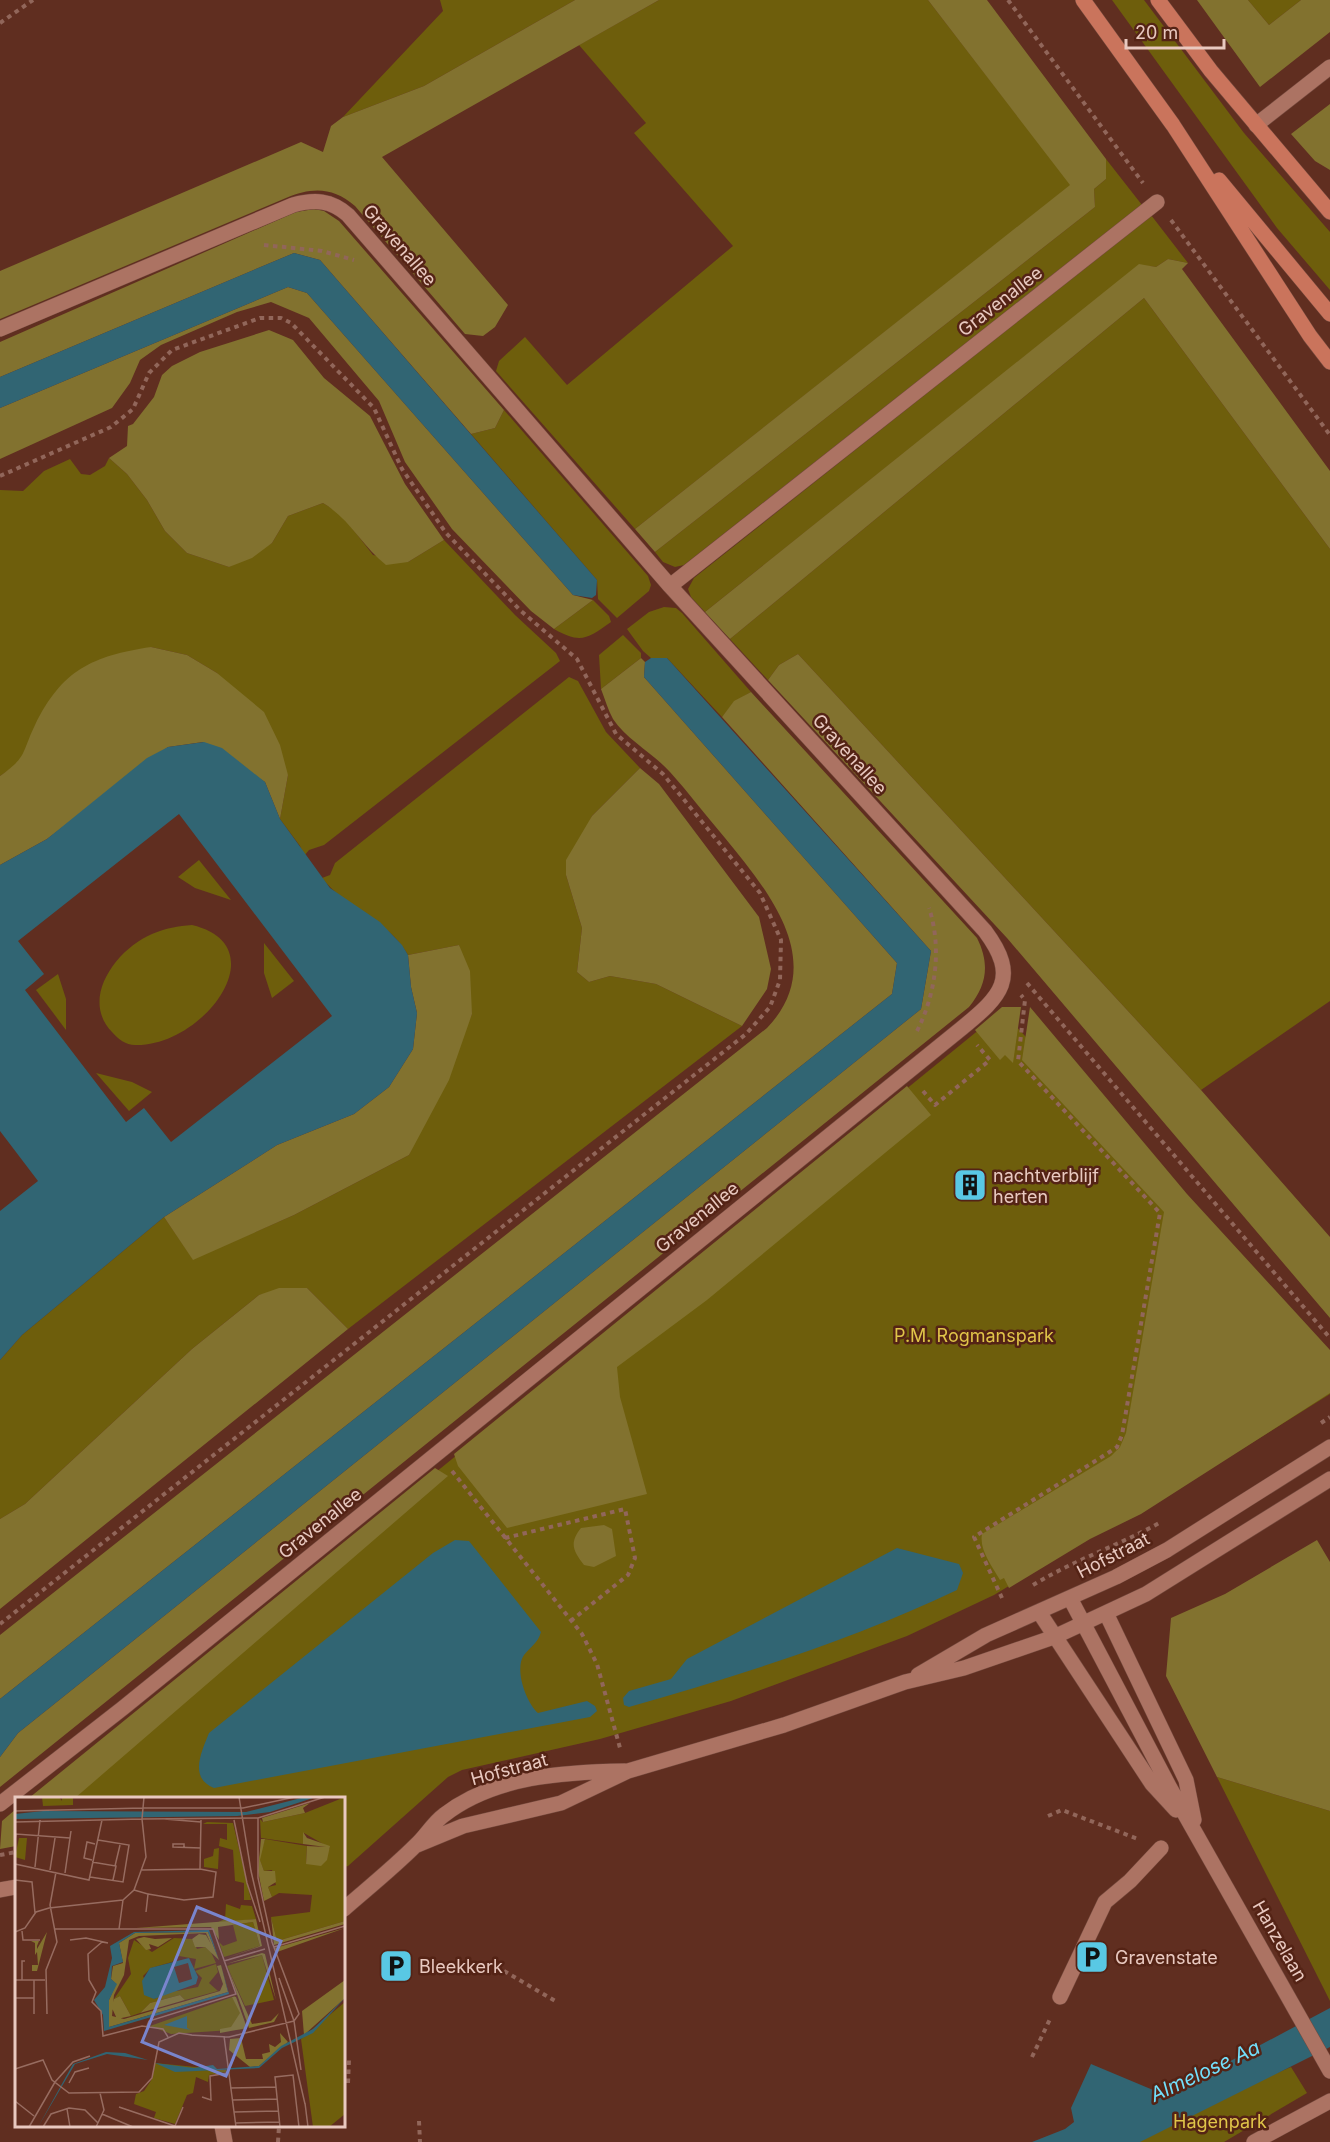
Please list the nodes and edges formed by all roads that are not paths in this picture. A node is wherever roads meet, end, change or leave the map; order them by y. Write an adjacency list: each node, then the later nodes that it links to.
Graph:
1 (1083, 0): 4 (main road)
2 (1158, 0): 5 (main road)
3 (1330, 67): 5 (street)
4 (1173, 125): 8 (main road); 10 (main road)
5 (1256, 125): 7 (main road)
6 (1157, 202): 11 (street, Gravenallee)
7 (1330, 212)
8 (1330, 314)
9 (0, 329): 11 (street, Gravenallee)
10 (1330, 362)
11 (670, 586): 21 (street, Gravenallee)
12 (1330, 1447): 14 (street, Hofstraat)
13 (1330, 1479): 16 (street, Hofstraat)
14 (1070, 1598): 15 (street, Hofstraat); 17 (street, Hanzelaan)
15 (1040, 1612): 18 (street, Hanzelaan); 19 (street, Hofstraat)
16 (1106, 1613): 17 (street, Hofstraat); 22 (street, Hanzelaan)
17 (1083, 1624): 18 (street, Hofstraat); 22 (street, Hanzelaan)
18 (1054, 1637): 19 (street, Hofstraat); 22 (street, Hanzelaan)
19 (905, 1682): 20 (street, Hofstraat)
20 (628, 1771): 23 (street, Hofstraat); 23 (street, Hofstraat)
21 (0, 1804)
22 (1196, 1832): 29 (street, Hanzelaan)
23 (417, 1845): 27 (street, Hofstraat)
24 (1161, 1848): 28 (street)
25 (15, 1887): 26 (street)
26 (0, 1890)
27 (345, 1908)
28 (1060, 1997)
29 (1327, 2066)
30 (1330, 2101): 33 (street)
31 (222, 2127): 32 (street)
32 (225, 2142)
33 (1254, 2142)

